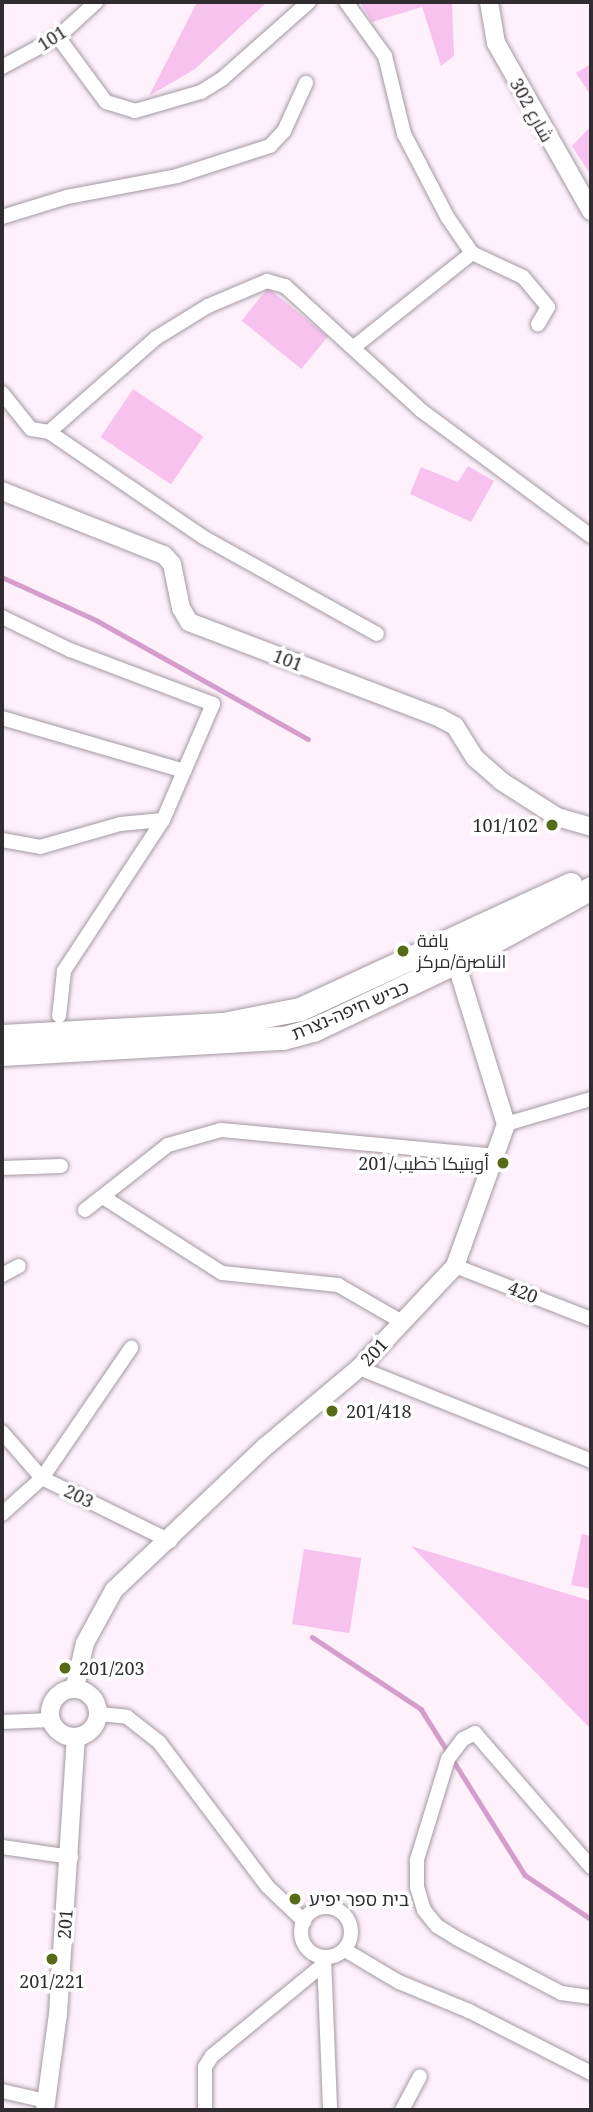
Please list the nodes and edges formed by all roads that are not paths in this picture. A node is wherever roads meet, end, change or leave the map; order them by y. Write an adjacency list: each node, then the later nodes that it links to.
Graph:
1 (96, 2): 5 (street, 101)
2 (309, 2): 5 (street)
3 (346, 2): 10 (street)
4 (489, 2): 8 (street, شارع 302)
5 (58, 37): 6 (street, 101)
6 (2, 67)
7 (306, 83): 9 (street)
8 (591, 211)
9 (2, 217)
10 (472, 253): 11 (street); 12 (street)
11 (538, 324)
12 (354, 347): 14 (street); 16 (street)
13 (2, 393): 14 (street)
14 (49, 432): 18 (street)
15 (2, 491): 22 (street, 101)
16 (591, 536)
17 (2, 617): 20 (street)
18 (376, 634)
19 (2, 718): 20 (street)
20 (184, 771): 21 (street)
21 (163, 820): 23 (street); 27 (street)
22 (591, 827)
23 (2, 839)
24 (591, 873): 26 (highway, כביש חיפה-נצרת)
25 (591, 888): 26 (highway, כביש חיפה-נצרת)
26 (453, 952): 28 (highway, כביש חיפה-נצרת); 29 (highway, כביש חיפה-נצרת); 31 (street)
27 (60, 1016)
28 (2, 1037)
29 (2, 1054)
30 (591, 1099): 31 (street)
31 (506, 1124): 32 (street, 201)
32 (495, 1156): 35 (street); 38 (street, 201)
33 (61, 1166): 34 (street)
34 (2, 1168)
35 (103, 1197): 36 (street); 41 (street)
36 (85, 1210)
37 (19, 1266): 39 (street)
38 (455, 1266): 40 (street, 420); 41 (street, 201)
39 (2, 1275)
40 (591, 1319)
41 (402, 1322): 43 (street, 201)
42 (131, 1348): 46 (street)
43 (359, 1368): 45 (street); 48 (street, 201)
44 (2, 1432): 46 (street, 203)
45 (591, 1461)
46 (42, 1478): 47 (street); 48 (street, 203)
47 (2, 1514)
48 (170, 1541): 49 (street, 201)
49 (75, 1687): 50 (street); 51 (street)
50 (100, 1714): 53 (street); 57 (street)
51 (51, 1720): 52 (street); 53 (street)
52 (2, 1722)
53 (76, 1738): 55 (street, 201)
54 (2, 1847): 55 (street)
55 (71, 1857): 64 (street, 201)
56 (591, 1867): 60 (street)
57 (304, 1921): 58 (street); 59 (street)
58 (345, 1950): 59 (street); 61 (street)
59 (324, 1961): 65 (street); 66 (street)
60 (591, 1997)
61 (591, 2073)
62 (420, 2076): 67 (street)
63 (2, 2091): 64 (street)
64 (46, 2106)
65 (205, 2110)
66 (331, 2110)
67 (402, 2110)

